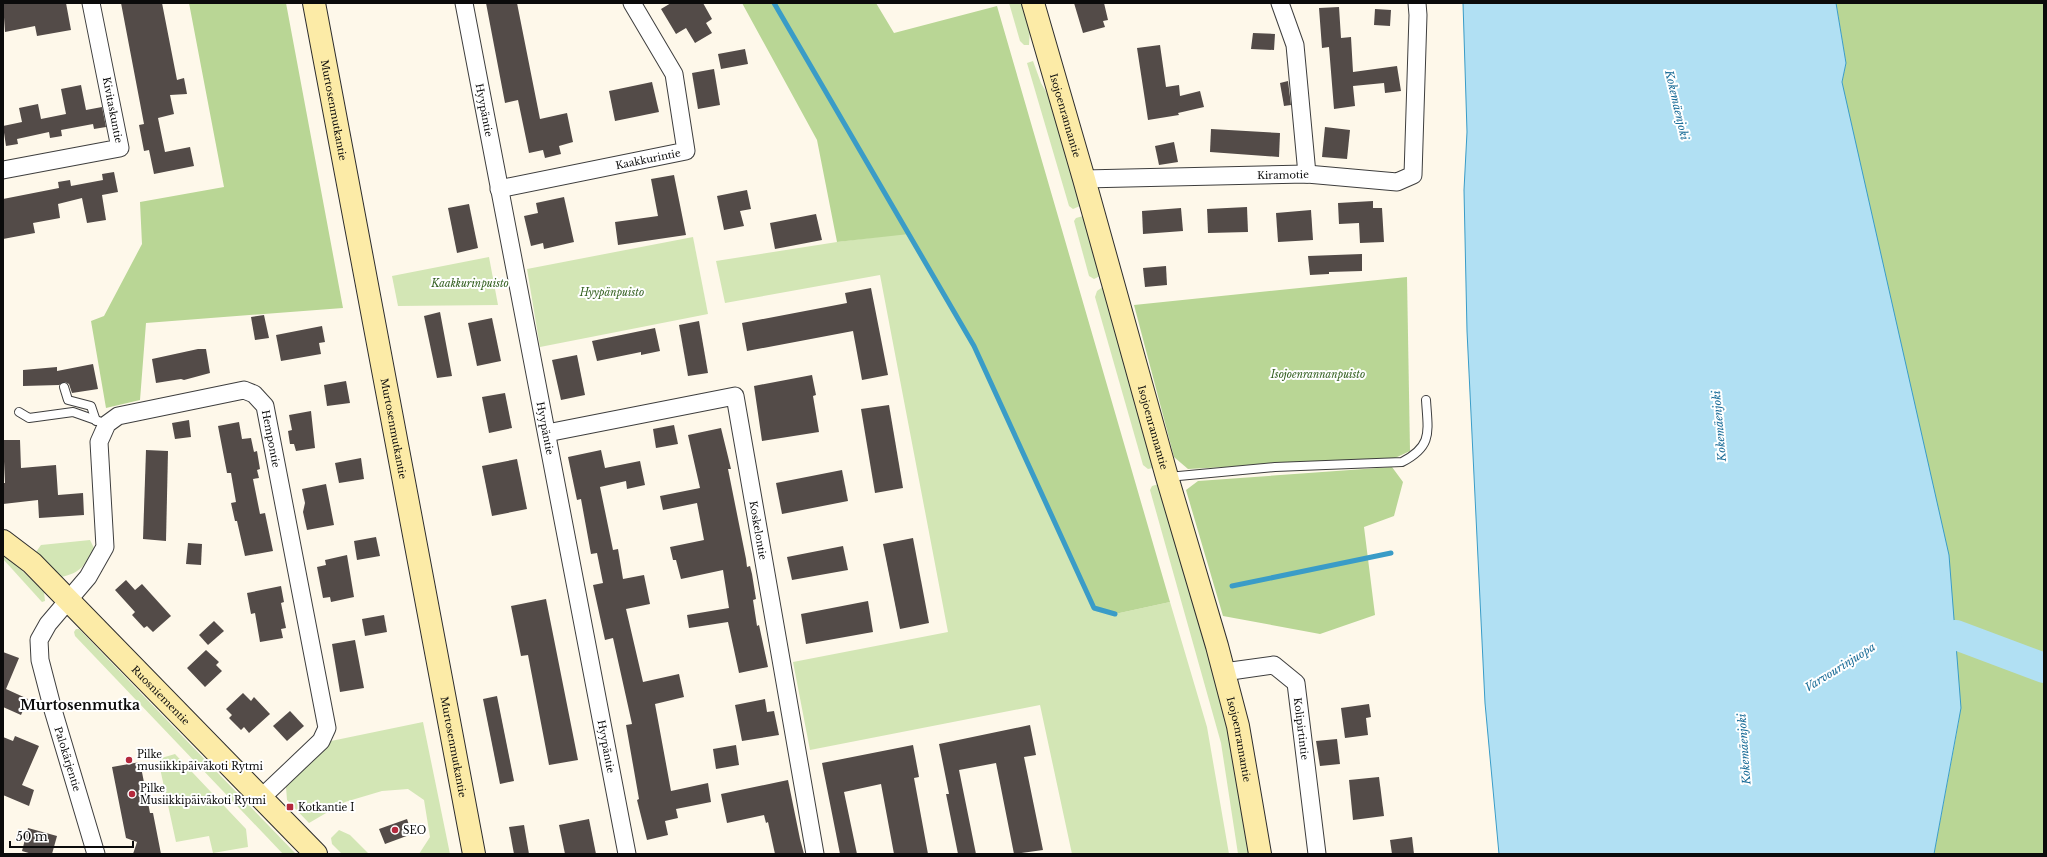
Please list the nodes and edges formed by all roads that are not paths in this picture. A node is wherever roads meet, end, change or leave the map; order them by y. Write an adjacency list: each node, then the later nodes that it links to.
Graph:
1 (91, 3): 8 (street, Kivitaskuntie)
2 (314, 3): 24 (street, Murtosenmutkantie)
3 (464, 3): 11 (street, Hyypäntie)
4 (632, 3): 11 (street, Kaakkurintie)
5 (1033, 3): 10 (street, Isojoenrannantie)
6 (1280, 3): 9 (street, Kiramotie)
7 (1417, 3): 9 (street)
8 (3, 170)
9 (1307, 174): 10 (street, Kiramotie)
10 (1084, 179): 17 (street, Isojoenrannantie)
11 (499, 189): 16 (street, Hyypäntie)
12 (64, 387): 15 (lane)
13 (1426, 400): 17 (lane)
14 (19, 412): 15 (lane)
15 (101, 422): 19 (street); 21 (street, Hempontie)
16 (547, 433): 25 (street, Hyypäntie); 26 (street, Koskelontie)
17 (1167, 477): 20 (street, Isojoenrannantie)
18 (3, 541): 19 (street, Ruosniementie)
19 (68, 600): 21 (street, Ruosniementie); 22 (street, Palokärjentie)
20 (1224, 672): 27 (street, Isojoenrannantie); 28 (street, Kolipirtintie)
21 (260, 799): 23 (street, Ruosniementie)
22 (96, 854)
23 (316, 854)
24 (474, 854)
25 (627, 854)
26 (815, 854)
27 (1260, 854)
28 (1317, 854)

